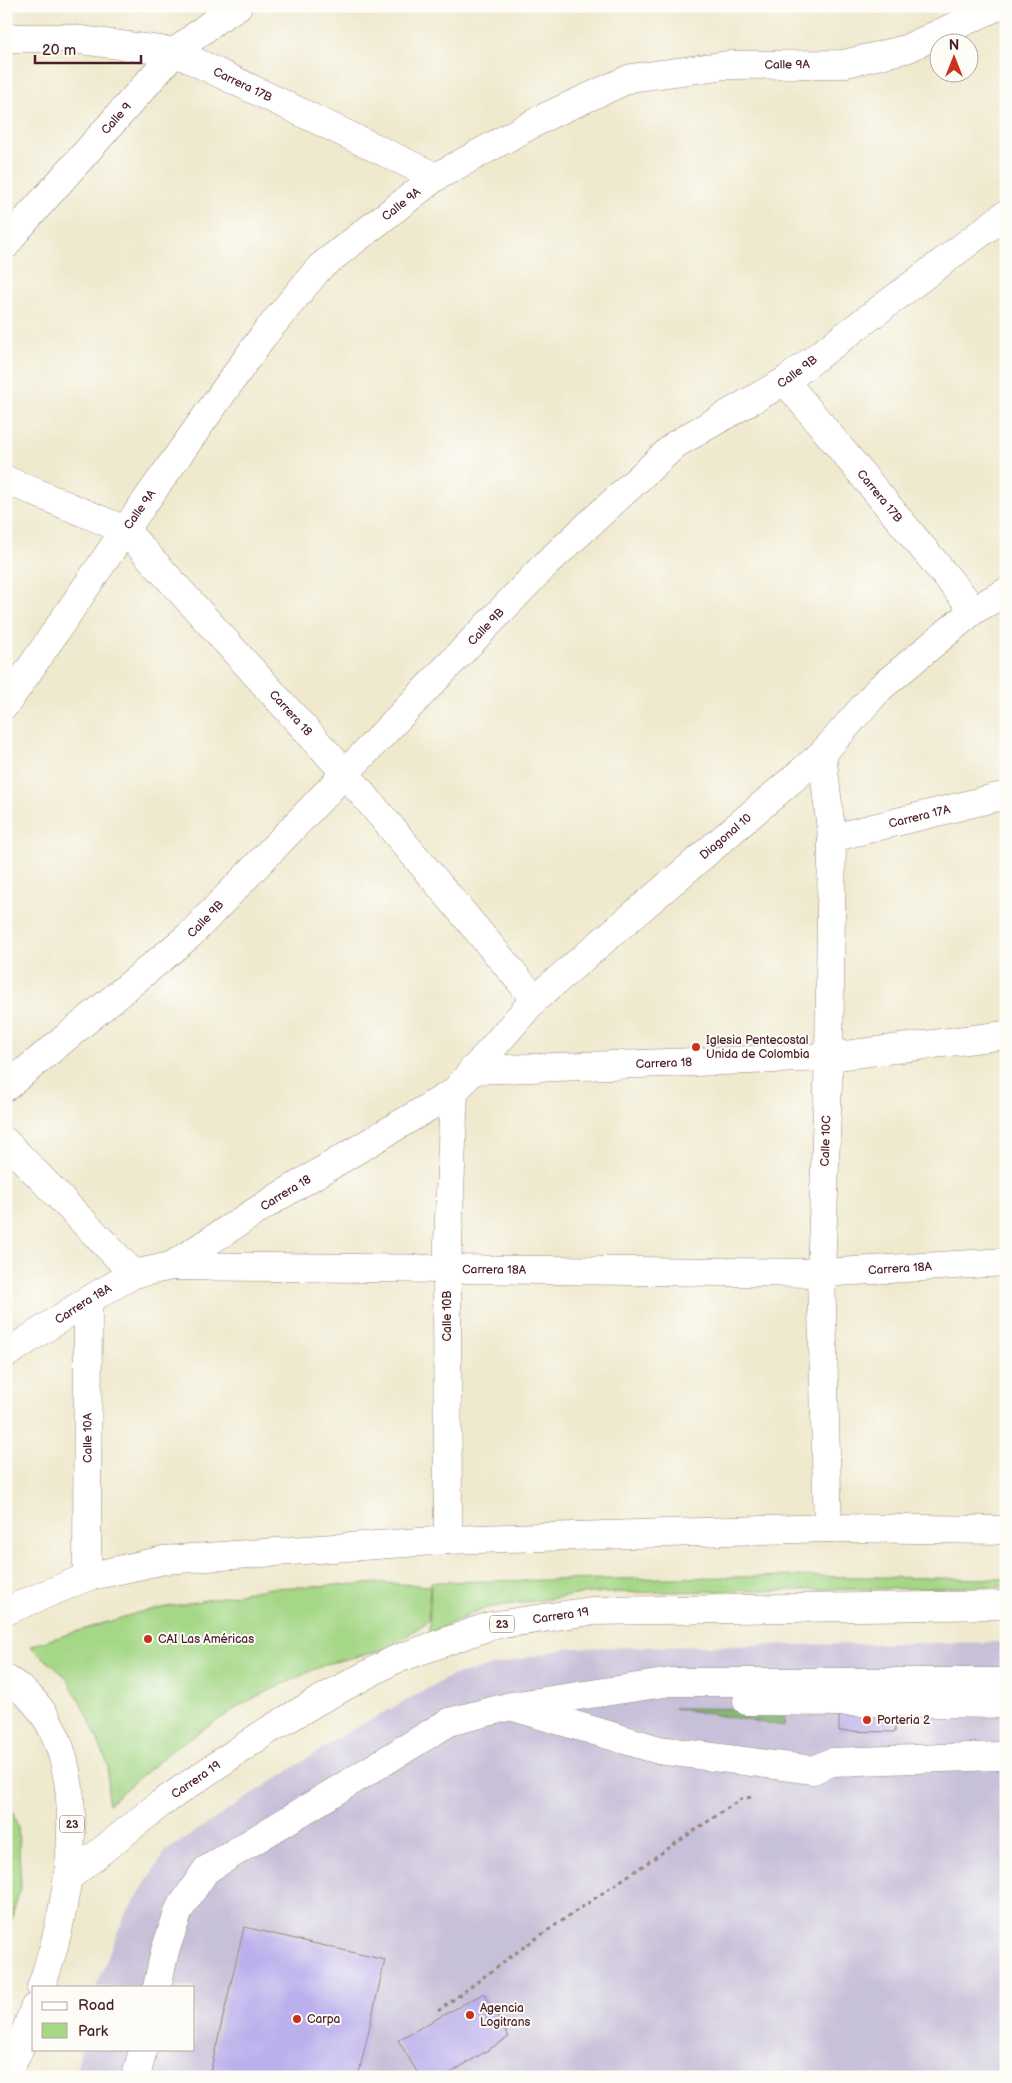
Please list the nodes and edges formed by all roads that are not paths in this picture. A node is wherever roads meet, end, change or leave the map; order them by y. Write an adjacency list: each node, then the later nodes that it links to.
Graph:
1 (238, 6): 4 (street, Calle 9)
2 (998, 6): 5 (street, Calle 9A)
3 (6, 38): 4 (street, Carrera 17B)
4 (175, 52): 5 (street, Carrera 17B); 7 (street, Calle 9)
5 (436, 177): 10 (street, Calle 9A)
6 (1006, 214): 8 (street, Calle 9B)
7 (6, 245)
8 (784, 381): 12 (street, Carrera 17B); 15 (street, Calle 9B)
9 (6, 480): 10 (street, Carrera 18)
10 (125, 530): 13 (street, Calle 9A); 15 (street, Carrera 18)
11 (1006, 592): 12 (street, Diagonal 10)
12 (974, 610): 14 (street, Diagonal 10)
13 (6, 704)
14 (822, 754): 17 (street, Calle 10C); 18 (street, Diagonal 10)
15 (346, 774): 18 (street, Carrera 18); 22 (street, Calle 9B)
16 (1006, 795): 17 (street, Carrera 17A)
17 (832, 838): 20 (street, Calle 10C)
18 (535, 999): 21 (street, Diagonal 10)
19 (1006, 1035): 20 (street, Carrera 18)
20 (829, 1057): 21 (street, Carrera 18); 28 (street, Calle 10C)
21 (472, 1070): 23 (street, Diagonal 10)
22 (6, 1087)
23 (454, 1092): 26 (street, Carrera 18); 27 (street, Calle 10B)
24 (6, 1142): 29 (street)
25 (1006, 1262): 28 (street, Carrera 18A)
26 (171, 1266): 27 (street, Carrera 18A); 29 (street, Carrera 18A)
27 (447, 1269): 28 (street, Carrera 18A); 34 (street, Calle 10B)
28 (821, 1273): 32 (street, Calle 10C)
29 (134, 1274): 30 (street, Carrera 18A)
30 (88, 1300): 31 (street, Carrera 18A); 35 (street, Calle 10A)
31 (6, 1354)
32 (828, 1528): 33 (street); 34 (street)
33 (1006, 1530)
34 (448, 1540): 35 (street)
35 (87, 1577): 37 (street)
36 (1006, 1605): 44 (street, Carrera 19 / 23)
37 (6, 1611)
38 (6, 1679): 44 (street, 23)
39 (1006, 1682): 40 (street)
40 (558, 1699): 41 (street); 42 (street)
41 (1006, 1704)
42 (510, 1706): 43 (street); 46 (street)
43 (999, 1757)
44 (69, 1877): 45 (street, 23)
45 (42, 1986)
46 (157, 1986)
47 (32, 2014): 49 (street)
48 (143, 2050): 51 (street)
49 (16, 2064): 50 (street)
50 (6, 2076)
51 (136, 2077)

